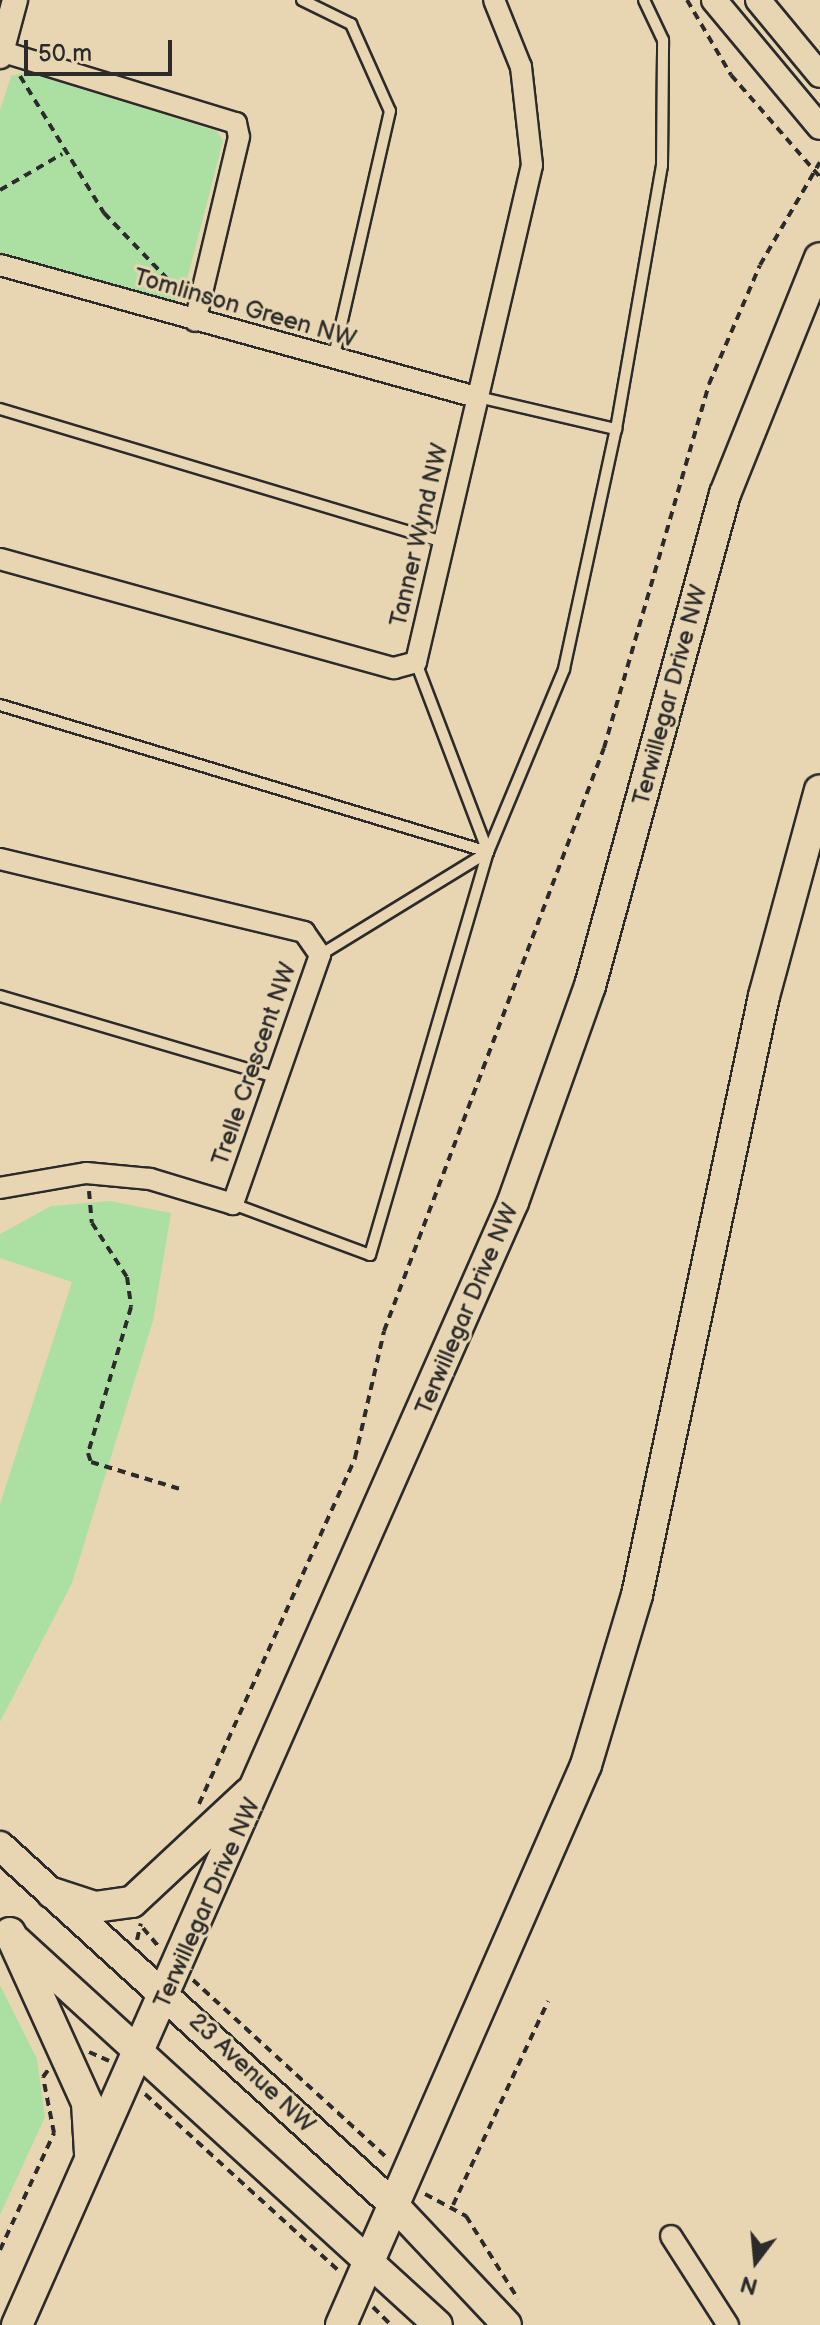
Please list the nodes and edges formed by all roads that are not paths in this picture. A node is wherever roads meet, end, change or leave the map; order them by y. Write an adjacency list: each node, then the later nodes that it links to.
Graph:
1 (15, 0): 7 (street)
2 (302, 0): 13 (lane)
3 (494, 0): 14 (street, Tanner Wynd NW)
4 (644, 0): 16 (lane)
5 (714, 0): 9 (street)
6 (758, 0): 8 (street)
7 (0, 53): 12 (street)
8 (820, 75)
9 (820, 127)
10 (820, 258): 29 (main road, Terwillegar Drive NW)
11 (0, 265): 12 (street, Tomlinson Green NW)
12 (195, 321): 13 (street, Tomlinson Green NW)
13 (332, 362): 14 (street, Tomlinson Green NW)
14 (476, 397): 16 (lane); 17 (street, Tanner Wynd NW)
15 (0, 409): 17 (lane)
16 (616, 429): 22 (lane)
17 (446, 542): 19 (street, Tanner Wynd NW)
18 (0, 559): 19 (street, Tanner Wynd NW)
19 (416, 662): 22 (lane)
20 (0, 705): 22 (lane)
21 (820, 790): 36 (main road)
22 (488, 852): 24 (lane); 28 (lane)
23 (0, 859): 24 (street, Trelle Crescent NW)
24 (320, 955): 26 (street, Trelle Crescent NW)
25 (0, 996): 26 (lane)
26 (275, 1077): 28 (street, Trelle Crescent NW)
27 (2, 1183): 28 (street, Trelle Crescent NW)
28 (233, 1204)
29 (262, 1780): 31 (main road); 33 (main road, Terwillegar Drive NW)
30 (0, 1846): 31 (main road, 23 Avenue NW)
31 (52, 1893): 33 (main road, 23 Avenue NW)
32 (5, 1929): 34 (main road); 35 (main road)
33 (167, 1995): 34 (main road, Terwillegar Drive NW); 36 (main road, 23 Avenue NW)
34 (139, 2053): 35 (main road, Terwillegar Drive NW); 38 (main road)
35 (88, 2171): 40 (main road, Terwillegar Drive NW)
36 (395, 2206): 38 (main road); 39 (main road, 23 Avenue NW)
37 (671, 2236): 43 (street)
38 (372, 2261): 41 (main road); 42 (main road)
39 (516, 2318)
40 (17, 2325)
41 (341, 2325)
42 (438, 2325)
43 (728, 2325)

